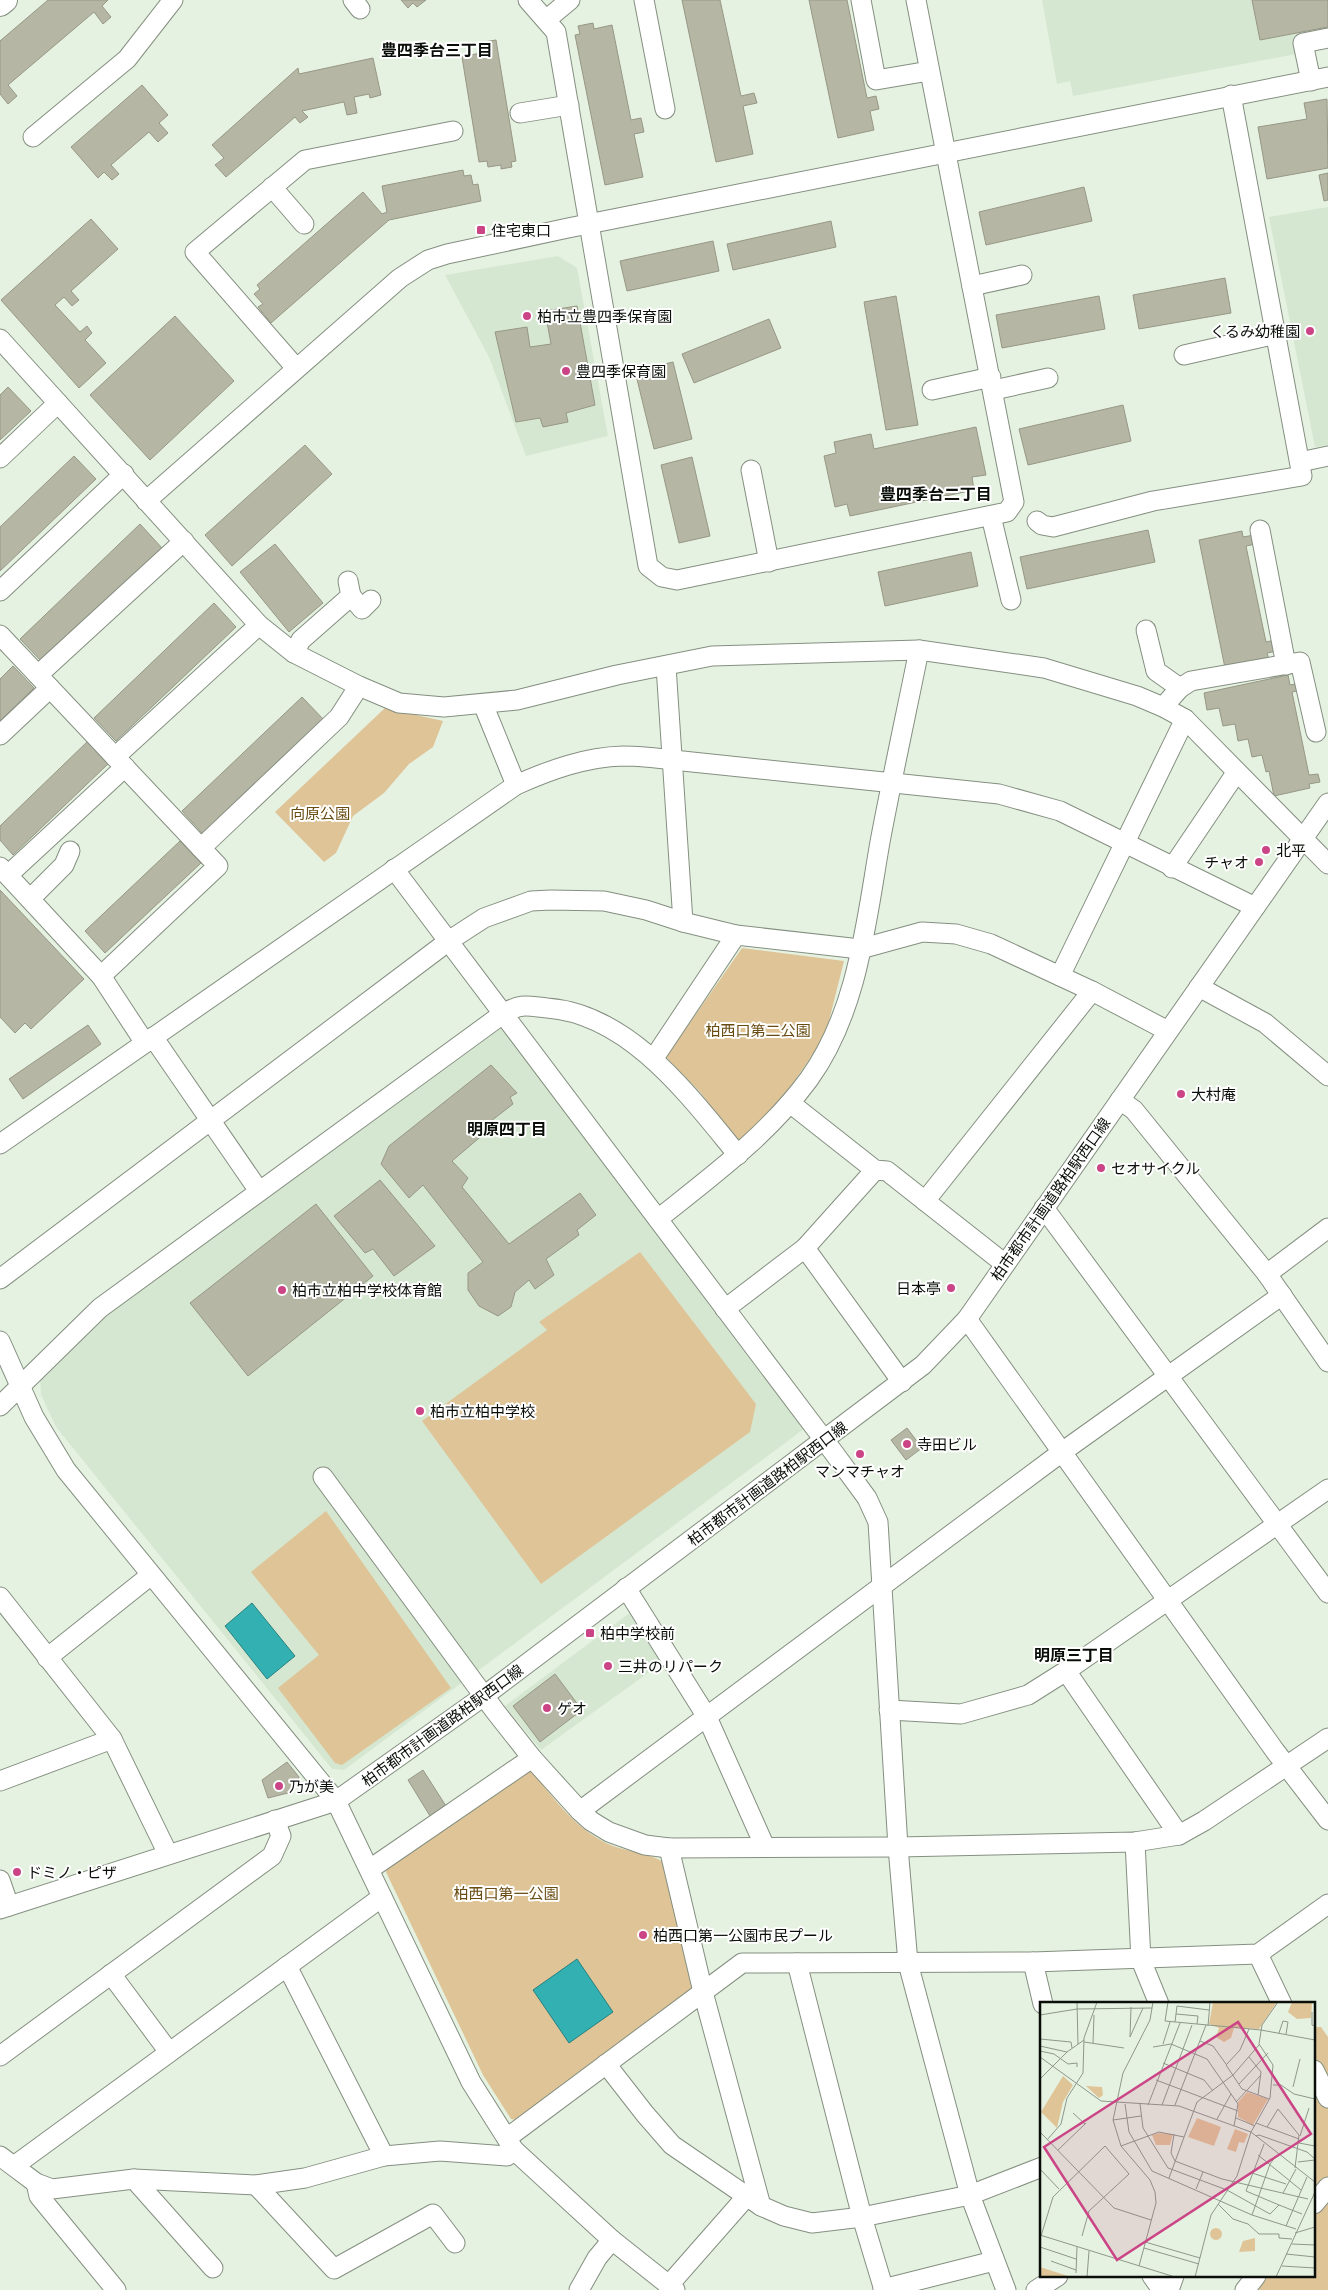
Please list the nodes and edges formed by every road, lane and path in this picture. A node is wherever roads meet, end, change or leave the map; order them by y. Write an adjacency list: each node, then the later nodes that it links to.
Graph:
1 (5, 0): 8 (main road)
2 (173, 0): 18 (street)
3 (528, 0): 9 (street)
4 (570, 0): 9 (street)
5 (644, 0): 15 (street)
6 (861, 0): 11 (street)
7 (916, 0): 11 (street)
8 (0, 4)
9 (546, 20): 14 (street)
10 (1328, 38): 12 (street)
11 (929, 71): 19 (street)
12 (1320, 79): 13 (street)
13 (1231, 96): 19 (street); 25 (street)
14 (569, 105): 16 (street); 22 (street)
15 (665, 108)
16 (520, 113)
17 (453, 131): 20 (street)
18 (33, 137)
19 (946, 153): 22 (street); 24 (street)
20 (272, 187): 21 (street); 28 (street)
21 (304, 224)
22 (588, 224): 28 (street); 43 (street)
23 (1022, 275): 24 (street)
24 (972, 286): 30 (street)
25 (1276, 334): 27 (street); 35 (street)
26 (0, 339): 32 (street)
27 (1184, 355)
28 (296, 368): 38 (street)
29 (1048, 378): 30 (street)
30 (992, 383): 31 (street); 39 (street)
31 (932, 390)
32 (58, 403): 34 (street); 37 (street)
33 (1328, 456): 35 (street)
34 (0, 458)
35 (1301, 469): 40 (street)
36 (751, 470): 43 (street)
37 (124, 474): 38 (street); 44 (street)
38 (146, 501): 42 (street)
39 (992, 516): 43 (street); 46 (street)
40 (1037, 522)
41 (1260, 530): 53 (street)
42 (184, 541): 47 (street); 54 (street)
43 (770, 562)
44 (0, 591)
45 (371, 600): 51 (street)
46 (1010, 600)
47 (258, 625): 51 (street); 63 (street)
48 (1146, 630): 56 (street)
49 (0, 634): 54 (street)
50 (919, 650): 52 (street); 58 (street); 65 (street)
51 (294, 653): 55 (street)
52 (666, 666): 57 (street); 62 (street)
53 (1286, 666): 56 (street); 60 (street)
54 (44, 682): 61 (street); 63 (street)
55 (359, 686): 57 (street); 70 (street)
56 (1180, 688): 58 (street)
57 (483, 704): 66 (street)
58 (1164, 707): 59 (street)
59 (1185, 720): 64 (street); 69 (street)
60 (1316, 732)
61 (0, 735)
62 (673, 760): 65 (street); 66 (street); 78 (street)
63 (120, 762): 70 (street); 75 (street)
64 (1236, 772): 68 (street); 73 (street)
65 (892, 782): 69 (street); 81 (street)
66 (516, 785): 74 (street)
67 (1328, 803): 68 (street, 柏市都市計画道路柏駅西口線)
68 (1303, 839): 72 (street); 77 (street, 柏市都市計画道路柏駅西口線)
69 (1123, 844): 73 (street); 83 (street)
70 (201, 848): 82 (street)
71 (70, 851): 76 (street)
72 (1328, 864)
73 (1172, 868): 77 (street)
74 (394, 869): 80 (street); 88 (street)
75 (4, 871): 76 (street)
76 (30, 899): 82 (street)
77 (1254, 908): 84 (street, 柏市都市計画道路柏駅西口線)
78 (683, 922): 79 (street); 80 (street)
79 (736, 935): 81 (street); 89 (street)
80 (450, 940): 86 (street); 93 (street)
81 (860, 949): 83 (street); 92 (street)
82 (101, 976): 88 (street)
83 (1060, 976): 85 (street)
84 (1199, 987): 87 (street, 柏市都市計画道路柏駅西口線); 90 (street)
85 (1092, 991): 87 (street); 98 (street)
86 (504, 1013): 89 (street); 97 (street); 100 (street)
87 (1168, 1031): 91 (street, 柏市都市計画道路柏駅西口線)
88 (149, 1040): 93 (street); 94 (street)
89 (654, 1058): 95 (street)
90 (1328, 1076)
91 (1120, 1100): 99 (street, 柏市都市計画道路柏駅西口線); 104 (street)
92 (790, 1103): 95 (street); 96 (street)
93 (211, 1120): 97 (street); 105 (street)
94 (0, 1144)
95 (738, 1156): 100 (street)
96 (875, 1170): 98 (street); 102 (street)
97 (259, 1191): 113 (street)
98 (925, 1201): 103 (street)
99 (1044, 1208): 103 (street, 柏市都市計画道路柏駅西口線); 111 (street)
100 (658, 1219): 107 (street)
101 (1328, 1228): 104 (street)
102 (805, 1248): 107 (street); 112 (street)
103 (1005, 1264): 108 (street, 柏市都市計画道路柏駅西口線)
104 (1267, 1274): 106 (street)
105 (0, 1279)
106 (1282, 1295): 110 (street); 111 (street)
107 (725, 1309): 115 (street)
108 (967, 1320): 112 (street, 柏市都市計画道路柏駅西口線); 116 (street)
109 (0, 1341): 113 (street)
110 (1328, 1362)
111 (1169, 1377): 116 (street); 119 (street)
112 (902, 1382): 115 (street, 柏市都市計画道路柏駅西口線)
113 (19, 1386): 114 (street); 120 (street)
114 (0, 1406)
115 (824, 1440): 121 (street); 122 (street, 柏市都市計画道路柏駅西口線)
116 (1062, 1452): 121 (street); 125 (street)
117 (323, 1477): 128 (street)
118 (1328, 1489): 119 (street)
119 (1277, 1524): 123 (street); 125 (street)
120 (151, 1575): 126 (street); 136 (street)
121 (882, 1585): 129 (street); 130 (street)
122 (626, 1588): 128 (street, 柏市都市計画道路柏駅西口線); 130 (street)
123 (1328, 1593)
124 (0, 1597): 126 (street)
125 (1168, 1600): 127 (street); 134 (street)
126 (48, 1658): 132 (street)
127 (1066, 1671): 129 (street); 140 (street)
128 (484, 1696): 133 (street); 136 (street, 柏市都市計画道路柏駅西口線)
129 (889, 1710): 143 (street)
130 (707, 1717): 137 (street); 142 (street)
131 (1328, 1738): 134 (street)
132 (112, 1740): 135 (street); 145 (street)
133 (532, 1758): 137 (street); 146 (street)
134 (1286, 1766): 139 (street); 140 (street)
135 (0, 1781)
136 (336, 1801): 138 (street, 柏市都市計画道路柏駅西口線); 146 (street)
137 (580, 1811): 144 (street)
138 (275, 1820): 145 (street, 柏市都市計画道路柏駅西口線); 157 (street)
139 (1328, 1820)
140 (1179, 1835): 141 (street)
141 (1134, 1842): 143 (street); 152 (street)
142 (765, 1847): 143 (street); 144 (street)
143 (898, 1847): 155 (street)
144 (669, 1848): 158 (street)
145 (168, 1854): 150 (street, 柏市都市計画道路柏駅西口線)
146 (370, 1870): 148 (street)
147 (0, 1880): 150 (street)
148 (382, 1897): 156 (street); 167 (street)
149 (1328, 1904): 151 (street)
150 (4, 1907)
151 (1258, 1954): 152 (street); 161 (street)
152 (1141, 1960): 153 (street); 160 (street)
153 (1033, 1962): 155 (street); 159 (street)
154 (797, 1963): 155 (street); 158 (street); 178 (street)
155 (908, 1963): 175 (street)
156 (287, 1966): 162 (street); 168 (street)
157 (112, 1974): 162 (street); 163 (street)
158 (703, 1992): 164 (street); 176 (street)
159 (1043, 2002)
160 (1158, 2002)
161 (1281, 2002)
162 (169, 2052): 169 (street)
163 (0, 2056)
164 (606, 2064): 167 (street); 176 (street)
165 (1316, 2074): 166 (street)
166 (1328, 2098)
167 (510, 2144): 168 (street); 179 (street)
168 (384, 2156): 173 (street)
169 (7, 2161): 172 (street)
170 (1040, 2168): 175 (street)
171 (134, 2179): 172 (street); 173 (street); 182 (street)
172 (36, 2183): 188 (street)
173 (256, 2184): 180 (street)
174 (1328, 2187): 177 (street)
175 (970, 2195): 178 (street); 181 (street)
176 (754, 2201): 178 (street); 187 (street)
177 (1316, 2202)
178 (862, 2216): 190 (street)
179 (612, 2240): 187 (street); 189 (street)
180 (455, 2242)
181 (994, 2261): 190 (street); 191 (street)
182 (213, 2268)
183 (1055, 2278): 192 (street)
184 (1153, 2278): 193 (street)
185 (1173, 2278): 194 (street)
186 (1254, 2278): 195 (street)
187 (671, 2288)
188 (116, 2290)
189 (579, 2290)
190 (884, 2290)
191 (1006, 2290)
192 (1036, 2290)
193 (1162, 2290)
194 (1169, 2290)
195 (1245, 2290)

